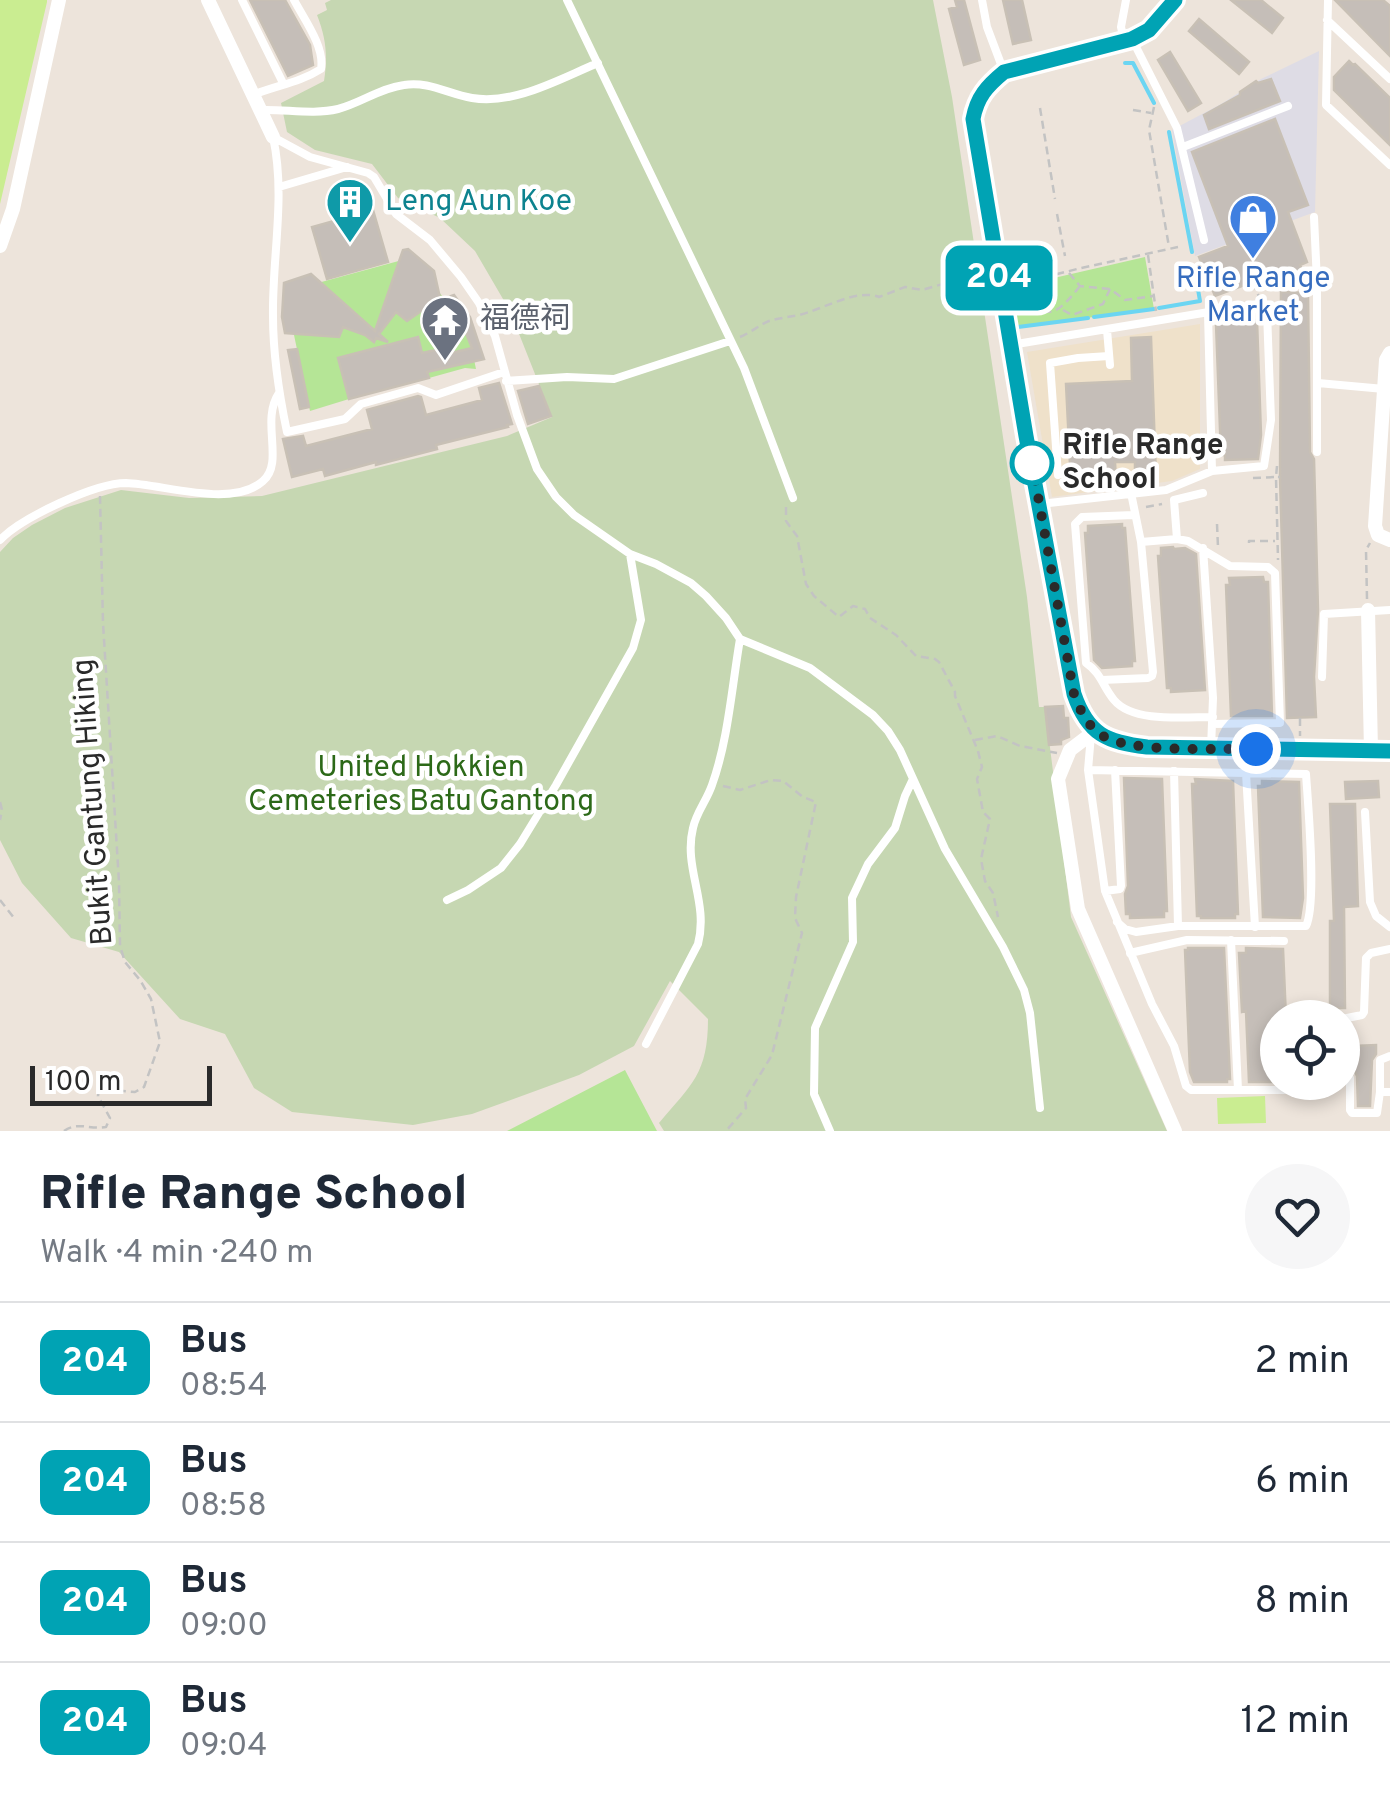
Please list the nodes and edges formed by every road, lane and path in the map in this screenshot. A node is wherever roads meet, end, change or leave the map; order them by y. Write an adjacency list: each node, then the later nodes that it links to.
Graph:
1 (59, 0): 31 (street)
2 (208, 0): 17 (street)
3 (242, 0): 15 (lane)
4 (294, 0): 15 (lane)
5 (567, 0): 12 (lane)
6 (982, 0): 13 (lane)
7 (1126, 0): 11 (lane)
8 (1176, 0): 11 (street)
9 (1328, 0): 10 (lane)
10 (1328, 20): 14 (lane); 25 (lane)
11 (1128, 40): 13 (street); 16 (lane)
12 (598, 64): 17 (lane); 49 (lane)
13 (1004, 72): 36 (street)
14 (1390, 79)
15 (283, 83): 17 (lane)
16 (1163, 101): 21 (path); 23 (lane)
17 (257, 103): 22 (street)
18 (1288, 106): 23 (lane)
19 (1040, 108): 27 (path)
20 (1133, 110): 21 (path)
21 (1152, 113): 33 (path)
22 (273, 137): 24 (lane); 26 (lane)
23 (1183, 148): 30 (lane)
24 (348, 166): 26 (lane); 54 (lane)
25 (1390, 166)
26 (279, 187): 57 (lane)
27 (1055, 199)
28 (1057, 214): 35 (path)
29 (1314, 217): 55 (lane)
30 (1204, 240)
31 (0, 246)
32 (1178, 247): 33 (path)
33 (1169, 248): 34 (path)
34 (1148, 254): 37 (path); 43 (path)
35 (1065, 256)
36 (997, 268): 49 (path); 51 (street)
37 (1068, 271): 40 (path); 46 (path)
38 (1253, 282): 44 (path)
39 (1312, 282): 41 (path)
40 (1080, 286): 42 (path); 46 (path)
41 (1294, 286)
42 (1110, 289): 43 (path); 46 (path)
43 (1154, 296): 45 (path)
44 (1259, 297)
45 (1155, 306)
46 (1062, 309)
47 (1208, 313): 48 (lane); 62 (lane); 62 (lane)
48 (1106, 330): 50 (lane); 53 (lane)
49 (730, 340): 54 (lane); 69 (lane)
50 (1046, 340): 51 (lane); 53 (lane)
51 (1011, 346): 70 (street)
52 (1390, 353): 56 (street)
53 (1050, 363): 63 (lane)
54 (505, 377): 58 (lane); 83 (lane)
55 (1318, 383): 56 (lane); 60 (lane)
56 (1384, 389): 75 (street)
57 (279, 393): 58 (lane); 59 (lane)
58 (287, 432): 59 (lane)
59 (271, 438): 66 (lane)
60 (1317, 452)
61 (1277, 466): 64 (path)
62 (1212, 471): 68 (lane)
63 (1058, 475)
64 (1278, 477): 65 (path); 78 (path)
65 (1246, 479)
66 (100, 489): 77 (lane); 127 (path, Bukit Gantung Hiking)
67 (1203, 493): 76 (lane)
68 (1131, 494): 70 (lane); 72 (lane)
69 (793, 498): 93 (path)
70 (1040, 504): 88 (street)
71 (1167, 504): 74 (path)
72 (1134, 515): 74 (lane); 88 (lane)
73 (1218, 524): 81 (path)
74 (1138, 530): 79 (lane)
75 (1384, 537): 85 (path)
76 (1177, 539): 79 (lane); 82 (lane)
77 (0, 540)
78 (1278, 541): 80 (path); 84 (path)
79 (1141, 542): 90 (lane)
80 (1249, 543)
81 (1218, 546)
82 (1203, 548): 91 (lane); 91 (lane)
83 (630, 554): 87 (lane); 108 (lane)
84 (1278, 561)
85 (1368, 610): 86 (lane); 89 (lane); 95 (street)
86 (1390, 610)
87 (740, 639): 101 (lane); 102 (lane)
88 (1074, 666): 90 (lane); 92 (street)
89 (1322, 678)
90 (1102, 680): 91 (lane)
91 (1212, 721): 94 (lane)
92 (1093, 733): 94 (street); 96 (street); 97 (lane)
93 (975, 740): 96 (path); 110 (path)
94 (1211, 748): 95 (street)
95 (1381, 751)
96 (1068, 754): 130 (street)
97 (1088, 770): 98 (lane); 106 (lane)
98 (1115, 770): 99 (lane); 106 (lane)
99 (1174, 771): 100 (lane); 112 (lane)
100 (1246, 772): 113 (lane); 113 (lane)
101 (913, 779): 126 (lane); 129 (lane)
102 (712, 786): 120 (lane); 128 (path)
103 (0, 802): 105 (path)
104 (1365, 812): 114 (lane)
105 (0, 820)
106 (1105, 891): 111 (lane)
107 (0, 900): 109 (path)
108 (447, 900)
109 (14, 918)
110 (1000, 922)
111 (1117, 922): 112 (lane); 118 (lane)
112 (1178, 926): 113 (lane)
113 (1256, 927)
114 (1390, 927)
115 (1231, 940): 116 (lane); 118 (lane); 122 (lane)
116 (1284, 941)
117 (1390, 949): 119 (lane)
118 (1130, 954): 122 (lane)
119 (1360, 1016)
120 (646, 1044)
121 (1390, 1056): 124 (lane)
122 (1238, 1090): 123 (lane)
123 (1260, 1090)
124 (1385, 1092): 125 (lane)
125 (1350, 1100)
126 (1040, 1108)
127 (64, 1131)
128 (726, 1131)
129 (830, 1131)
130 (1175, 1131)

